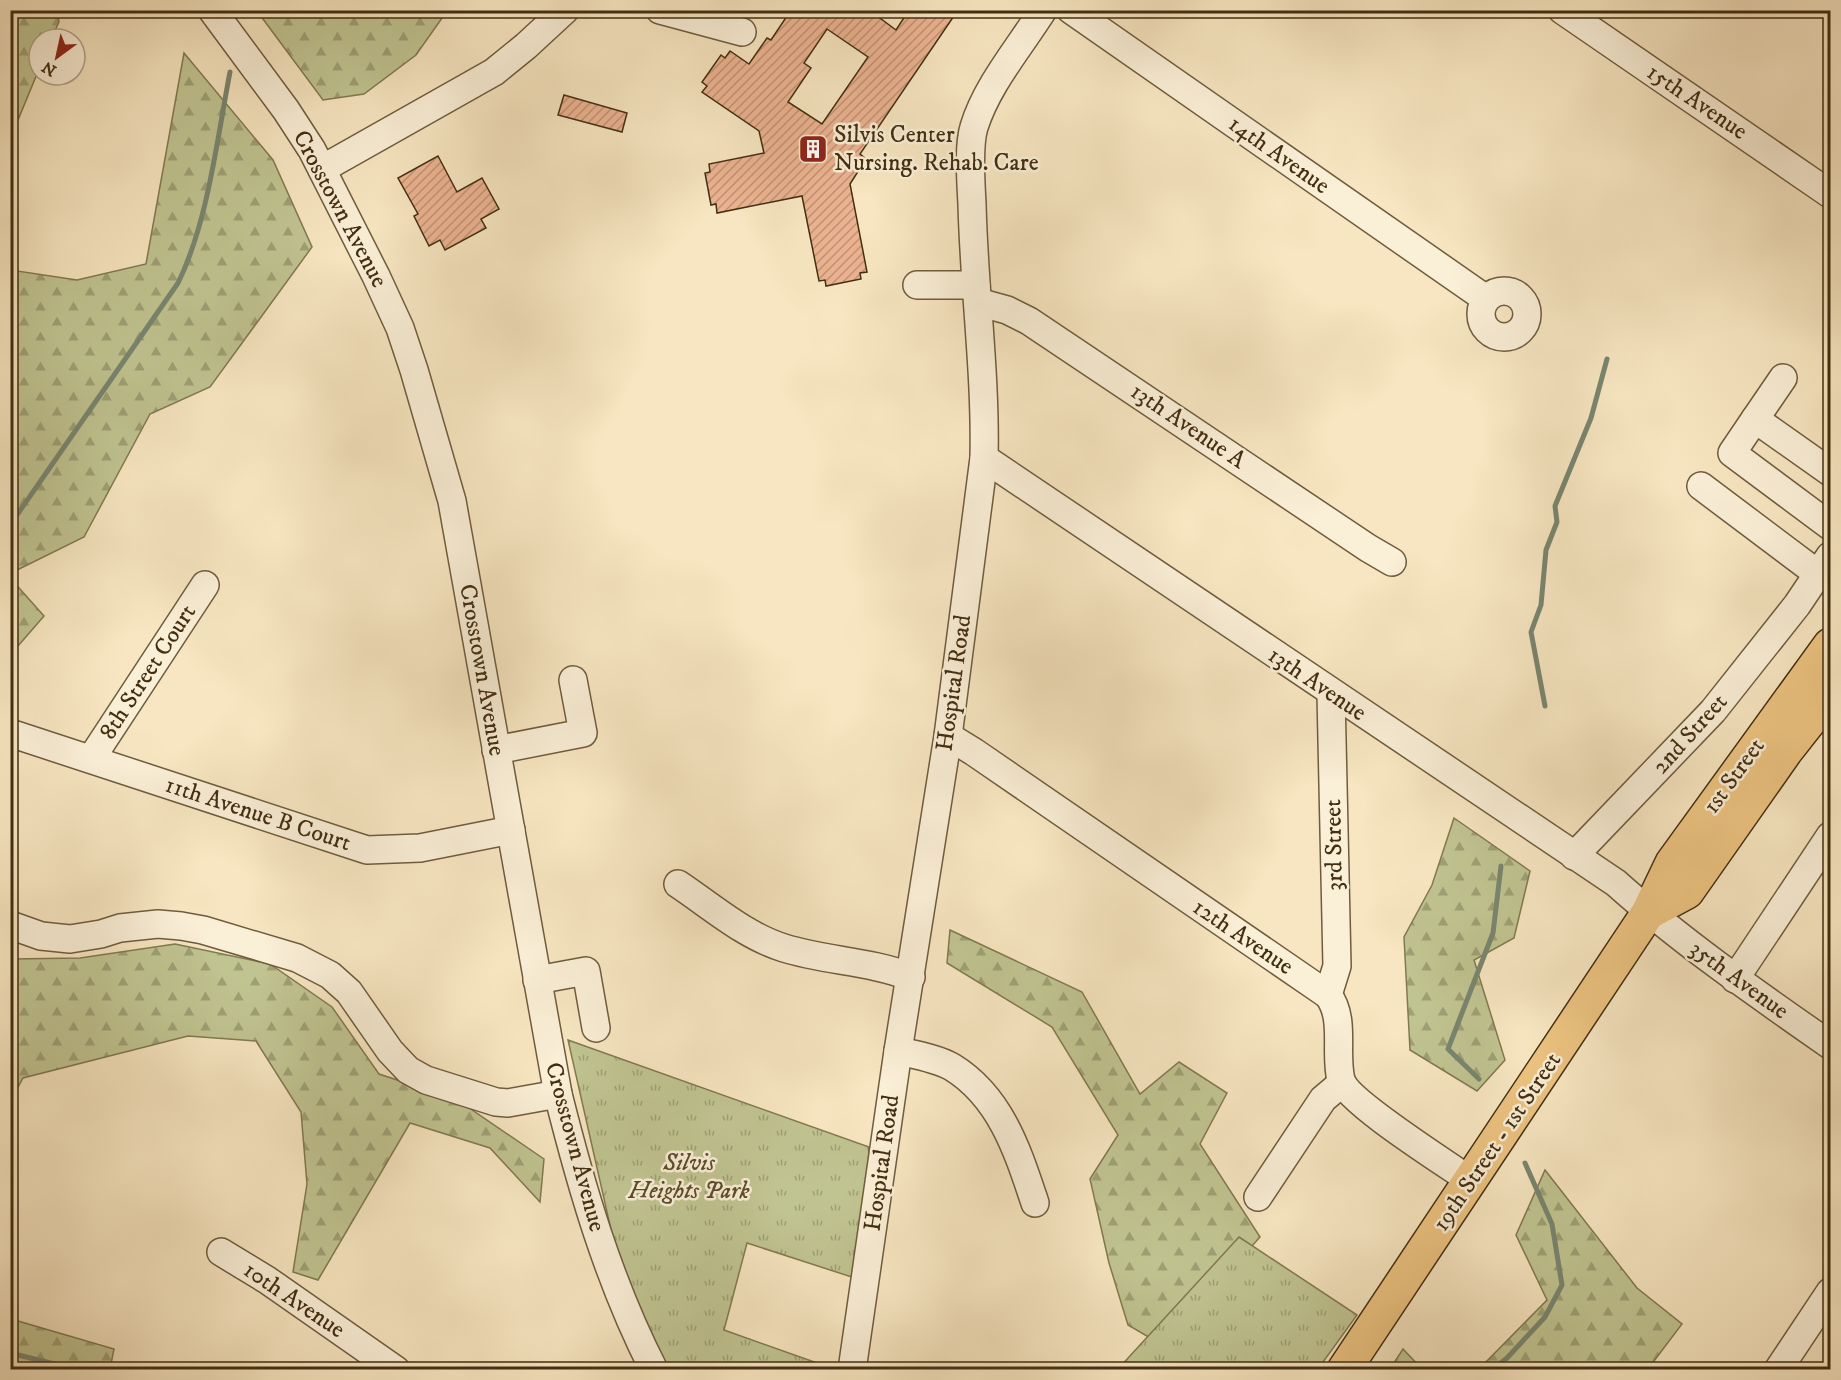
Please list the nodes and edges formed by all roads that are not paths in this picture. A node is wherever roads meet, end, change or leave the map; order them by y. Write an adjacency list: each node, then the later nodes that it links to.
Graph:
1 (212, 10): 8 (street, Crosstown Avenue)
2 (565, 10): 8 (street)
3 (660, 10): 7 (street)
4 (1043, 10): 11 (street, Hospital Road)
5 (1071, 10): 12 (street, 14th Avenue)
6 (1562, 10): 9 (street, 15th Avenue)
7 (742, 32)
8 (322, 169): 28 (street, Crosstown Avenue)
9 (1830, 194)
10 (917, 285): 11 (street, 13th Avenue A)
11 (977, 293): 15 (street, Hospital Road); 19 (street, 13th Avenue A)
12 (1486, 299)
13 (1783, 378): 14 (street)
14 (1755, 419): 16 (street); 18 (street)
15 (984, 458): 24 (street, 13th Avenue); 27 (street, Hospital Road)
16 (1830, 472)
17 (1701, 486): 20 (street)
18 (1830, 526)
19 (1392, 562)
20 (1824, 565): 32 (street, 2nd Street)
21 (205, 585): 29 (street, 8th Street Court)
22 (1830, 645): 34 (main road, 1st Street)
23 (573, 680): 28 (street)
24 (1331, 693): 32 (street, 13th Avenue); 39 (street, 3rd Street)
25 (1830, 695): 34 (main road)
26 (10, 733): 29 (street, 11th Avenue B Court)
27 (948, 736): 36 (street, Hospital Road); 39 (street, 12th Avenue)
28 (496, 750): 30 (street, Crosstown Avenue)
29 (91, 759): 30 (street, 11th Avenue B Court)
30 (511, 830): 38 (street, Crosstown Avenue)
31 (1830, 836): 37 (street)
32 (1574, 856): 34 (street, 13th Avenue)
33 (678, 884): 36 (street)
34 (1648, 913): 37 (street, 35th Avenue); 45 (main road, 19th Street - 1st Street)
35 (10, 926): 44 (street)
36 (911, 976): 42 (street, Hospital Road)
37 (1735, 979): 41 (street, 35th Avenue)
38 (537, 980): 40 (street); 44 (street, Crosstown Avenue)
39 (1329, 995): 43 (street)
40 (596, 1028)
41 (1830, 1045)
42 (898, 1051): 47 (street); 52 (street, Hospital Road)
43 (1342, 1083): 45 (street); 46 (street)
44 (558, 1094): 51 (street, Crosstown Avenue)
45 (1471, 1181): 53 (main road, 19th Street - 1st Street)
46 (1258, 1197)
47 (1035, 1203)
48 (221, 1252): 50 (street, 10th Avenue)
49 (1830, 1292): 54 (street)
50 (396, 1370)
51 (654, 1370)
52 (852, 1370)
53 (1344, 1370)
54 (1778, 1370)

